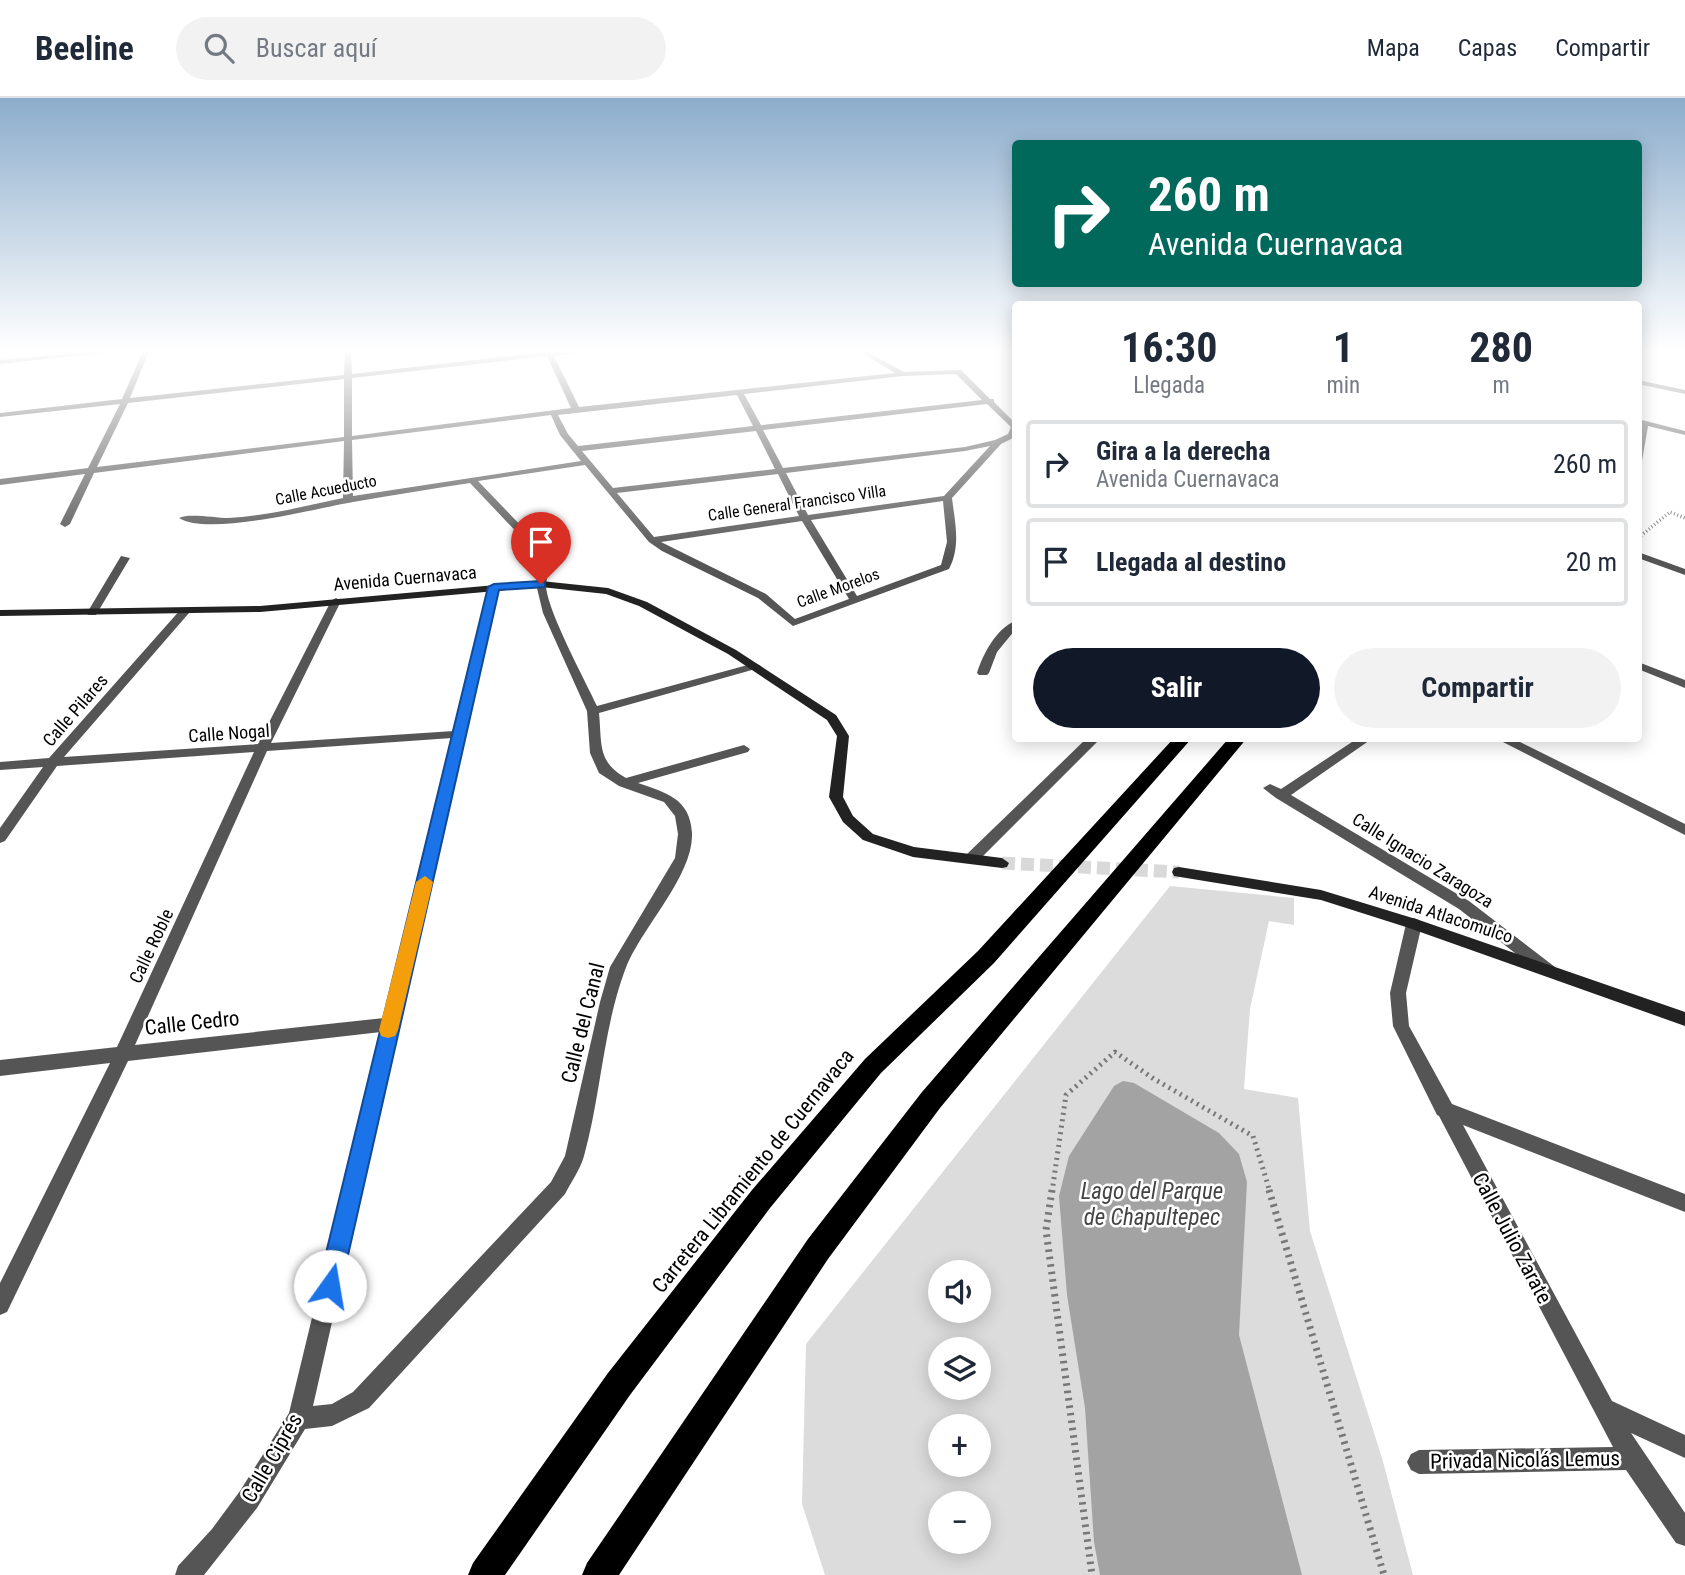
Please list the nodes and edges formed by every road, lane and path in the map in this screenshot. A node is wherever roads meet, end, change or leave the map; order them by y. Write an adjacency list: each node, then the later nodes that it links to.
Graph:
1 (116, 420): 15 (street)
2 (348, 420): 11 (street)
3 (491, 420): 11 (street)
4 (557, 420): 13 (street, Calle Morelos)
5 (754, 420): 8 (street)
6 (828, 420): 8 (street)
7 (1642, 422): 9 (street)
8 (758, 428): 13 (street); 16 (street)
9 (1685, 433)
10 (1012, 435): 12 (street)
11 (348, 438): 15 (street); 21 (street)
12 (998, 442): 16 (street); 20 (street)
13 (577, 449): 14 (street, Calle Morelos)
14 (588, 462): 17 (street, Calle Acueducto); 19 (street, Calle Morelos)
15 (92, 471): 18 (street); 25 (street)
16 (780, 471): 19 (street); 24 (street)
17 (473, 481): 21 (street, Calle Acueducto); 32 (street)
18 (0, 482)
19 (613, 491): 27 (street, Calle Morelos)
20 (947, 498): 24 (street, Calle General Francisco Villa); 35 (street, Calle Morelos)
21 (348, 500): 23 (street, Calle Acueducto)
22 (1685, 517): 26 (path)
23 (184, 518)
24 (805, 518): 27 (street, Calle General Francisco Villa); 35 (street)
25 (65, 524)
26 (1642, 535)
27 (652, 540): 35 (street, Calle Morelos)
28 (1643, 556): 30 (street); 31 (street)
29 (125, 558): 37 (street)
30 (1685, 562)
31 (1685, 572)
32 (541, 584): 33 (main road, Avenida Cuernavaca); 40 (main road, Avenida Cuernavaca); 44 (street, Calle del Canal)
33 (494, 587): 34 (main road, Avenida Cuernavaca); 45 (street, Calle Ciprés)
34 (336, 601): 36 (main road, Avenida Cuernavaca); 51 (street, Calle Roble)
35 (855, 601)
36 (185, 611): 37 (main road, Avenida Cuernavaca); 53 (street, Calle Pilares)
37 (92, 612): 38 (main road, Avenida Cuernavaca)
38 (0, 613)
39 (1012, 627): 42 (street)
40 (755, 666): 44 (street); 58 (main road, Avenida Cuernavaca)
41 (1642, 666): 43 (street)
42 (983, 673)
43 (1685, 684)
44 (593, 711): 55 (street, Calle del Canal)
45 (461, 734): 51 (street, Calle Nogal); 64 (street, Calle Ciprés)
46 (1091, 742): 58 (street)
47 (1180, 742): 77 (highway, Carretera Libramiento de Cuernavaca)
48 (1235, 742): 78 (highway)
49 (1360, 742): 62 (street, Calle Ignacio Zaragoza)
50 (1509, 742): 56 (street)
51 (262, 748): 53 (street, Calle Nogal); 65 (street, Calle Roble)
52 (744, 749): 55 (street)
53 (53, 762): 54 (street, Calle Nogal); 57 (street, Calle Pilares)
54 (0, 766)
55 (624, 783): 71 (street, Calle del Canal)
56 (1685, 830)
57 (0, 838)
58 (971, 859): 59 (main road)
59 (1002, 863)
60 (1179, 872): 61 (main road, Avenida Atlacomulco)
61 (1414, 923): 62 (main road, Avenida Atlacomulco); 67 (street, Calle Julio Zarate)
62 (1550, 971): 63 (main road, Avenida Atlacomulco)
63 (1685, 1019)
64 (390, 1024): 65 (street, Calle Cedro); 71 (street, Calle Ciprés)
65 (123, 1054): 66 (street, Calle Cedro); 69 (street, Calle Roble)
66 (0, 1068)
67 (1443, 1109): 68 (street); 70 (street, Calle Julio Zarate)
68 (1685, 1203)
69 (0, 1305)
70 (1604, 1409): 72 (street); 73 (street, Calle Julio Zarate)
71 (299, 1417): 76 (street, Calle Ciprés)
72 (1685, 1447)
73 (1632, 1458): 74 (street, Privada Nicolás Lemus); 75 (street, Calle Julio Zarate)
74 (1419, 1462)
75 (1685, 1534)
76 (187, 1575)
77 (485, 1575)
78 (599, 1575)
79 (1092, 1575): 80 (path)
80 (1384, 1575)

